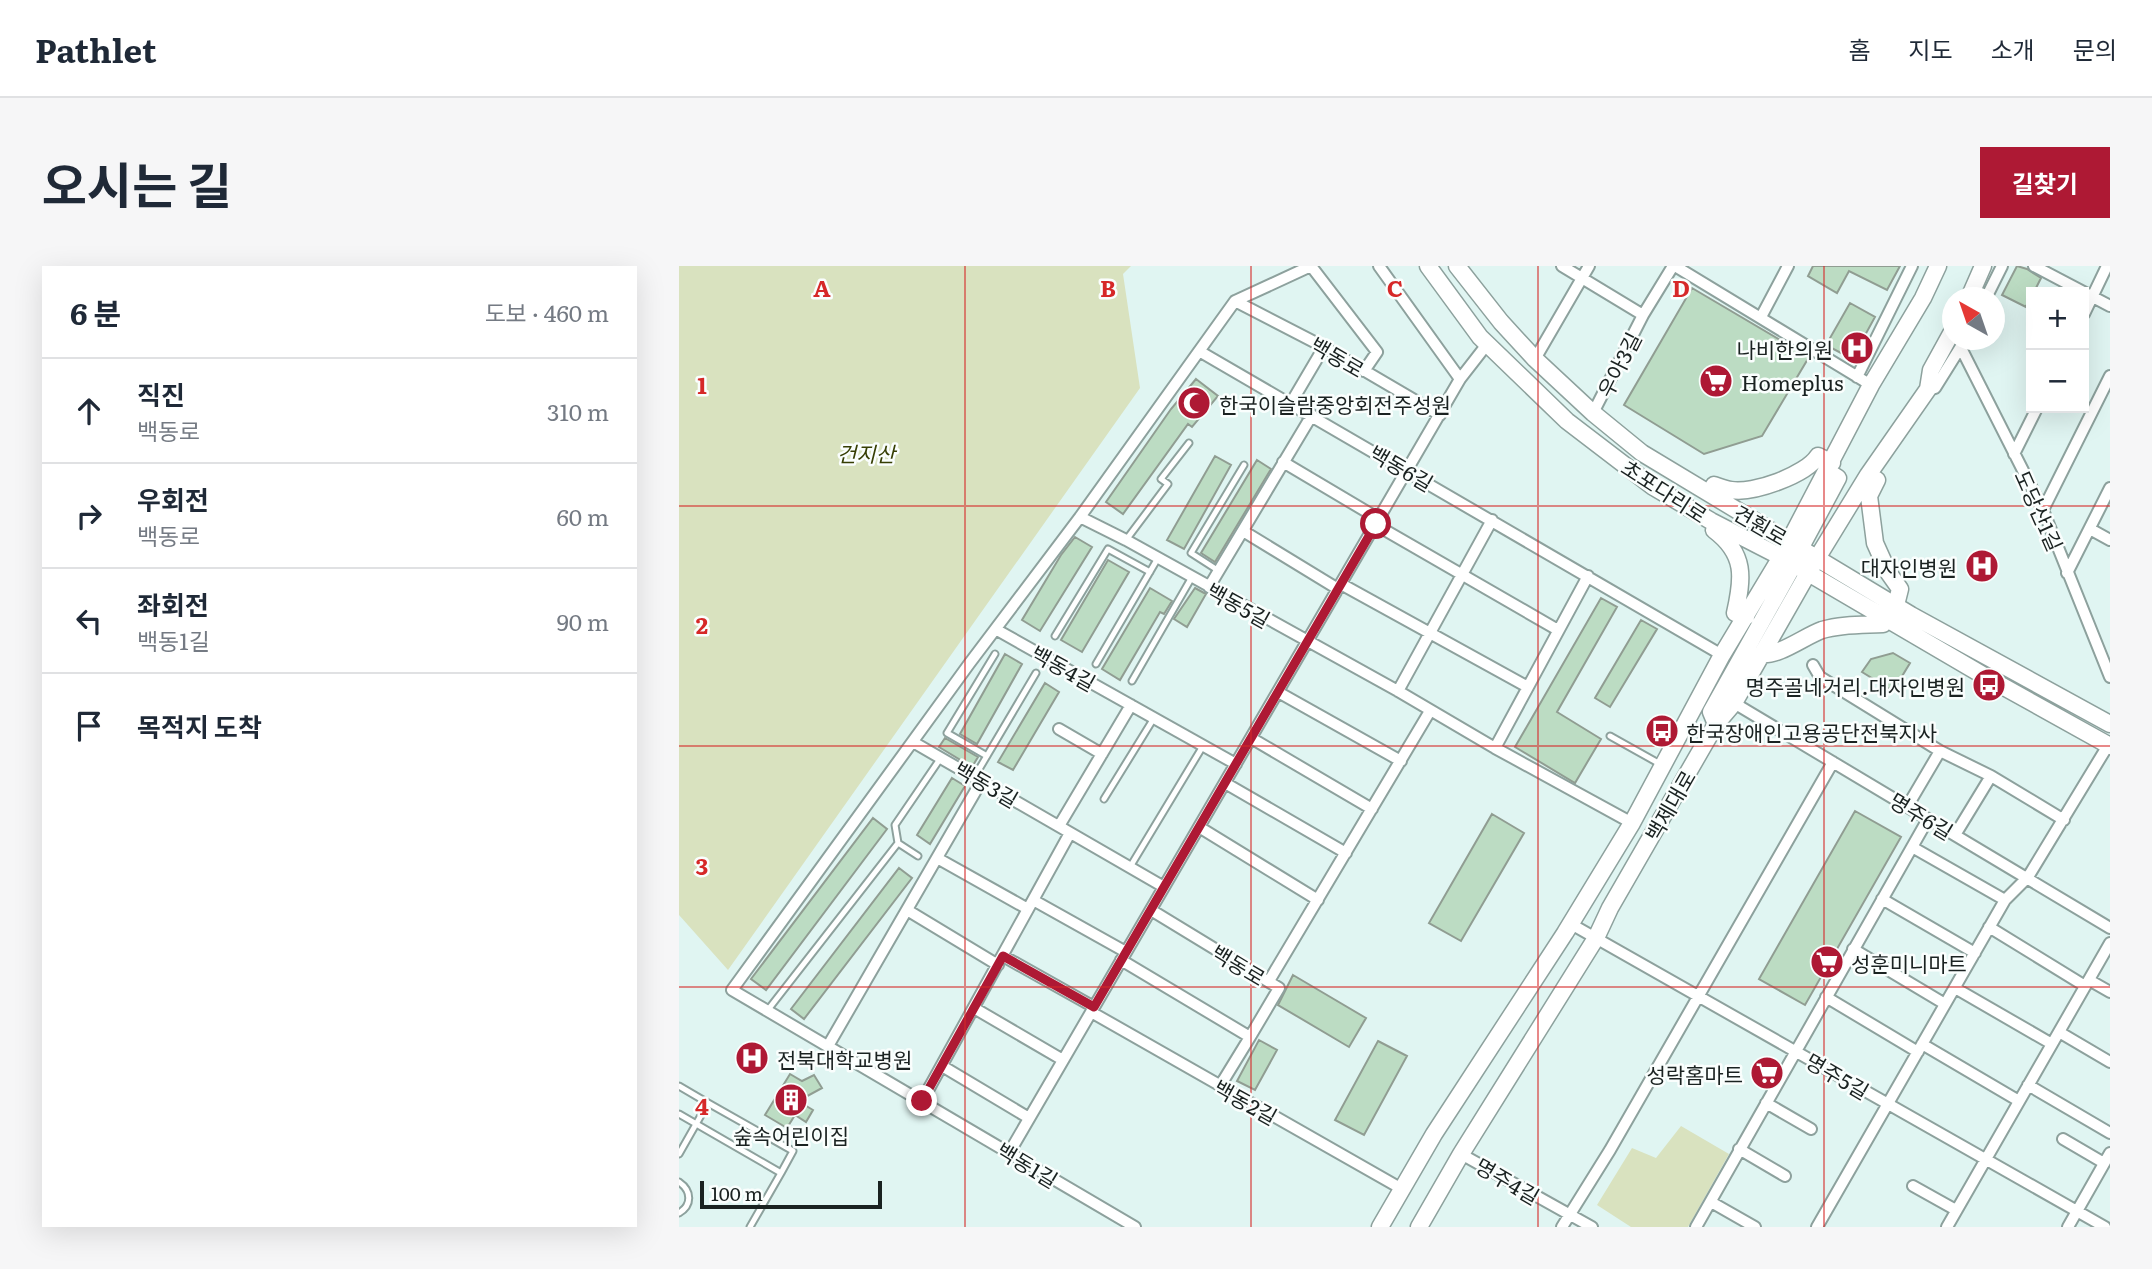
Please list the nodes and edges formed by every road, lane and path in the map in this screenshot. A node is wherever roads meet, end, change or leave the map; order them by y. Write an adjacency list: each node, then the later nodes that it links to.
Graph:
1 (1311, 266): 19 (street); 31 (street)
2 (1379, 266): 33 (street)
3 (1428, 266): 24 (street, 초포다리로)
4 (1562, 266): 15 (street, 우아3길)
5 (1589, 266): 15 (street)
6 (1674, 266): 22 (street, 우아3길); 23 (street)
7 (1788, 266): 23 (street)
8 (1912, 266): 34 (street, 백제대로)
9 (1938, 266): 34 (street, 백제대로)
10 (1983, 266): 16 (street)
11 (2002, 266): 17 (street)
12 (2034, 266): 18 (street)
13 (2107, 266): 18 (street)
14 (1463, 269): 30 (street, 견훤로)
15 (1582, 278): 22 (street, 우아3길); 30 (street)
16 (1974, 287)
17 (1992, 287)
18 (2092, 296): 20 (street); 21 (street)
19 (1235, 301): 25 (street, 백동로); 29 (street)
20 (2089, 303)
21 (2110, 306)
22 (1643, 315): 37 (street, 우아3길)
23 (1761, 317): 34 (street)
24 (1488, 343): 33 (street); 53 (street, 초포다리로)
25 (1324, 347): 31 (street, 백동로); 36 (street)
26 (1942, 349): 35 (street, 백제대로)
27 (1959, 350): 35 (street, 백제대로)
28 (1966, 350): 42 (street, 도당산1길)
29 (1199, 351): 36 (street, 백동6길); 51 (street)
30 (1535, 359): 37 (street, 견훤로)
31 (1364, 371): 40 (street, 백동로)
32 (2110, 376): 50 (street)
33 (1460, 379): 40 (street)
34 (1864, 381): 45 (street, 백제대로)
35 (1928, 389): 47 (street, 백제대로)
36 (1291, 403): 39 (street, 백동6길)
37 (1593, 413): 49 (street, 견훤로)
38 (2034, 413): 42 (street)
39 (1312, 415): 43 (street); 46 (street, 백동6길)
40 (1440, 415): 46 (street)
41 (1189, 443): 57 (lane)
42 (2014, 454): 50 (street, 도당산1길)
43 (1283, 462): 54 (street); 56 (street)
44 (1244, 465): 63 (lane)
45 (1829, 467): 49 (street); 59 (street, 백제대로)
46 (1407, 471): 52 (street, 백동6길); 54 (street)
47 (1868, 475): 61 (street, 백제대로); 71 (street)
48 (2110, 488): 55 (street)
49 (1710, 494): 59 (street, 견훤로)
50 (2043, 510): 65 (street, 도당산1길)
51 (1080, 517): 57 (street, 백동5길); 73 (street)
52 (1492, 520): 66 (street); 67 (street, 백동6길)
53 (1711, 521): 62 (street, 초포다리로); 72 (street)
54 (1377, 522): 66 (street); 70 (street)
55 (2090, 528): 58 (street); 65 (street)
56 (1243, 531): 63 (street); 70 (street)
57 (1126, 540): 60 (street, 백동5길)
58 (2110, 540)
59 (1796, 544): 61 (street, 견훤로); 62 (street, 백제대로); 62 (street)
60 (1158, 558): 64 (lane); 68 (street, 백동5길)
61 (1818, 558): 62 (street, 백제대로); 71 (street, 견훤로)
62 (1795, 565): 71 (street, 초포다리로); 72 (street, 백제대로); 81 (street, 백제대로); 94 (street)
63 (1219, 570): 69 (street)
64 (1150, 572): 76 (lane); 82 (lane)
65 (2067, 573): 78 (street, 도당산1길)
66 (1462, 575): 74 (street); 75 (street)
67 (1588, 576): 74 (street); 80 (street, 백동6길)
68 (1192, 577): 69 (street, 백동5길); 86 (lane)
69 (1209, 587): 77 (street, 백동5길)
70 (1340, 587): 75 (street); 77 (street)
71 (1891, 611): 81 (street); 95 (street, 견훤로); 100 (street, 초포다리로)
72 (1746, 617): 80 (street, 백제대로)
73 (997, 629): 91 (street, 백동4길); 99 (street)
74 (1558, 630): 87 (street)
75 (1430, 633): 87 (street); 88 (street)
76 (1055, 636)
77 (1307, 642): 88 (street, 백동5길); 89 (street)
78 (2105, 651): 85 (street, 도당산1길)
79 (995, 654): 105 (lane)
80 (1722, 654): 110 (street, 백제대로)
81 (1761, 654): 90 (street, 백제대로)
82 (1096, 664)
83 (1813, 666): 103 (street)
84 (1037, 673): 105 (lane)
85 (2110, 677)
86 (1132, 681)
87 (1528, 687): 102 (street)
88 (1398, 691): 92 (street, 백동5길)
89 (1278, 692): 98 (street); 107 (street)
90 (1734, 703): 94 (street, 백제대로); 108 (street, 명주6길)
91 (1131, 705): 93 (street, 백동4길); 104 (street)
92 (1430, 711): 102 (street, 백동5길); 107 (street)
93 (1154, 718): 101 (street, 백동4길); 114 (lane)
94 (1716, 724): 141 (street, 백제대로)
95 (2110, 724)
96 (1059, 729): 104 (street)
97 (1610, 736): 110 (lane)
98 (1251, 738): 109 (street); 116 (street)
99 (913, 742): 106 (street, 백동3길); 156 (street, 백동1길)
100 (2110, 744): 118 (street)
101 (1203, 746): 109 (street, 백동4길); 129 (lane)
102 (1495, 748): 119 (street, 백동5길)
103 (1940, 751): 111 (street); 115 (street)
104 (1102, 754): 120 (street)
105 (987, 756): 112 (lane)
106 (941, 757): 112 (street, 백동3길); 124 (lane)
107 (1401, 761): 116 (street)
108 (1833, 762): 115 (street, 명주6길); 151 (street)
109 (1236, 764): 113 (street)
110 (1662, 766): 119 (street, 백제대로)
111 (1991, 776): 118 (street); 123 (street)
112 (978, 778): 120 (street, 백동3길); 128 (street)
113 (1225, 783): 121 (street); 126 (street)
114 (1104, 799)
115 (1907, 807): 117 (street, 명주6길)
116 (1372, 809): 126 (street)
117 (1928, 819): 123 (street, 명주6길); 125 (street)
118 (2064, 820): 130 (street)
119 (1632, 822): 138 (street, 백제대로)
120 (1059, 826): 122 (street, 백동3길)
121 (1199, 827): 131 (street); 133 (street)
122 (1070, 833): 129 (street, 백동3길); 135 (street)
123 (1955, 835): 130 (street, 명주6길)
124 (898, 843): 127 (lane); 156 (lane)
125 (1912, 847): 132 (street); 134 (street)
126 (1346, 853): 133 (street)
127 (918, 856)
128 (937, 858): 135 (street); 136 (street)
129 (1130, 867): 131 (street, 백동3길)
130 (2028, 877): 134 (street); 140 (street, 명주6길)
131 (1164, 887): 137 (street)
132 (1882, 899): 143 (street); 144 (street)
133 (1318, 900): 147 (street)
134 (2005, 900): 139 (street)
135 (1031, 904): 145 (street); 146 (street)
136 (907, 910): 146 (street); 160 (street)
137 (1151, 910): 145 (street); 147 (street, 백동로)
138 (1571, 924): 141 (street, 명주5길); 190 (street, 백제대로)
139 (1989, 927): 144 (street); 148 (street)
140 (2110, 928)
141 (1596, 938): 151 (street, 명주5길); 183 (street, 백제대로)
142 (2110, 943): 148 (street)
143 (1853, 949): 152 (street); 153 (street)
144 (1975, 953): 149 (street)
145 (1124, 956): 155 (street); 158 (street)
146 (1001, 960): 154 (street); 155 (street)
147 (1269, 981): 158 (street, 백동로)
148 (2087, 983): 150 (street); 157 (street)
149 (1955, 988): 153 (street); 159 (street)
150 (2110, 992)
151 (1699, 995): 162 (street, 명주5길); 195 (street)
152 (1826, 997): 161 (street); 162 (street)
153 (1945, 1004): 161 (street)
154 (974, 1008): 163 (street); 165 (street)
155 (1093, 1009): 163 (street); 168 (street, 백동2길)
156 (767, 1011): 160 (street, 백동1길)
157 (2059, 1032): 159 (street); 164 (street)
158 (1250, 1037): 168 (street, 백동로)
159 (2052, 1044): 166 (street)
160 (828, 1046): 169 (street, 백동1길)
161 (1920, 1048): 170 (street); 173 (street)
162 (1795, 1050): 172 (street); 173 (street, 명주5길)
163 (1063, 1060): 175 (street)
164 (2110, 1062)
165 (941, 1066): 169 (street); 175 (street)
166 (2028, 1085): 170 (street); 178 (street)
167 (679, 1086): 171 (lane)
168 (1220, 1086): 190 (street, 백동2길)
169 (922, 1101): 181 (street, 백동1길)
170 (2019, 1101): 185 (street)
171 (708, 1103): 176 (lane); 186 (lane)
172 (1766, 1103): 177 (street); 180 (street)
173 (1888, 1103): 185 (street, 명주5길); 205 (street)
174 (679, 1114): 176 (lane)
175 (1029, 1118): 181 (street)
176 (697, 1124): 182 (lane); 186 (lane)
177 (1811, 1129)
178 (2110, 1133)
179 (2063, 1139): 184 (street)
180 (1739, 1149): 187 (street); 191 (street)
181 (1009, 1153): 196 (street, 백동1길)
182 (679, 1154)
183 (1461, 1154): 195 (street, 명주4길); 200 (street, 백제대로)
184 (2107, 1158): 193 (street)
185 (1986, 1159): 192 (street); 193 (street, 명주5길)
186 (781, 1173): 197 (lane)
187 (1785, 1176)
188 (679, 1182): 194 (lane)
189 (1913, 1186): 192 (street)
190 (1402, 1189): 199 (street, 백제대로)
191 (1711, 1202): 203 (street); 204 (street)
192 (1957, 1210): 206 (street)
193 (2077, 1211): 207 (street); 208 (street, 명주5길)
194 (679, 1213)
195 (1570, 1216): 201 (street); 202 (street, 명주4길)
196 (1115, 1222): 198 (street, 백동1길)
197 (750, 1227)
198 (1135, 1227)
199 (1380, 1227)
200 (1419, 1227)
201 (1562, 1227)
202 (1592, 1227)
203 (1696, 1227)
204 (1755, 1227)
205 (1817, 1227)
206 (1947, 1227)
207 (2068, 1227)
208 (2105, 1227)

